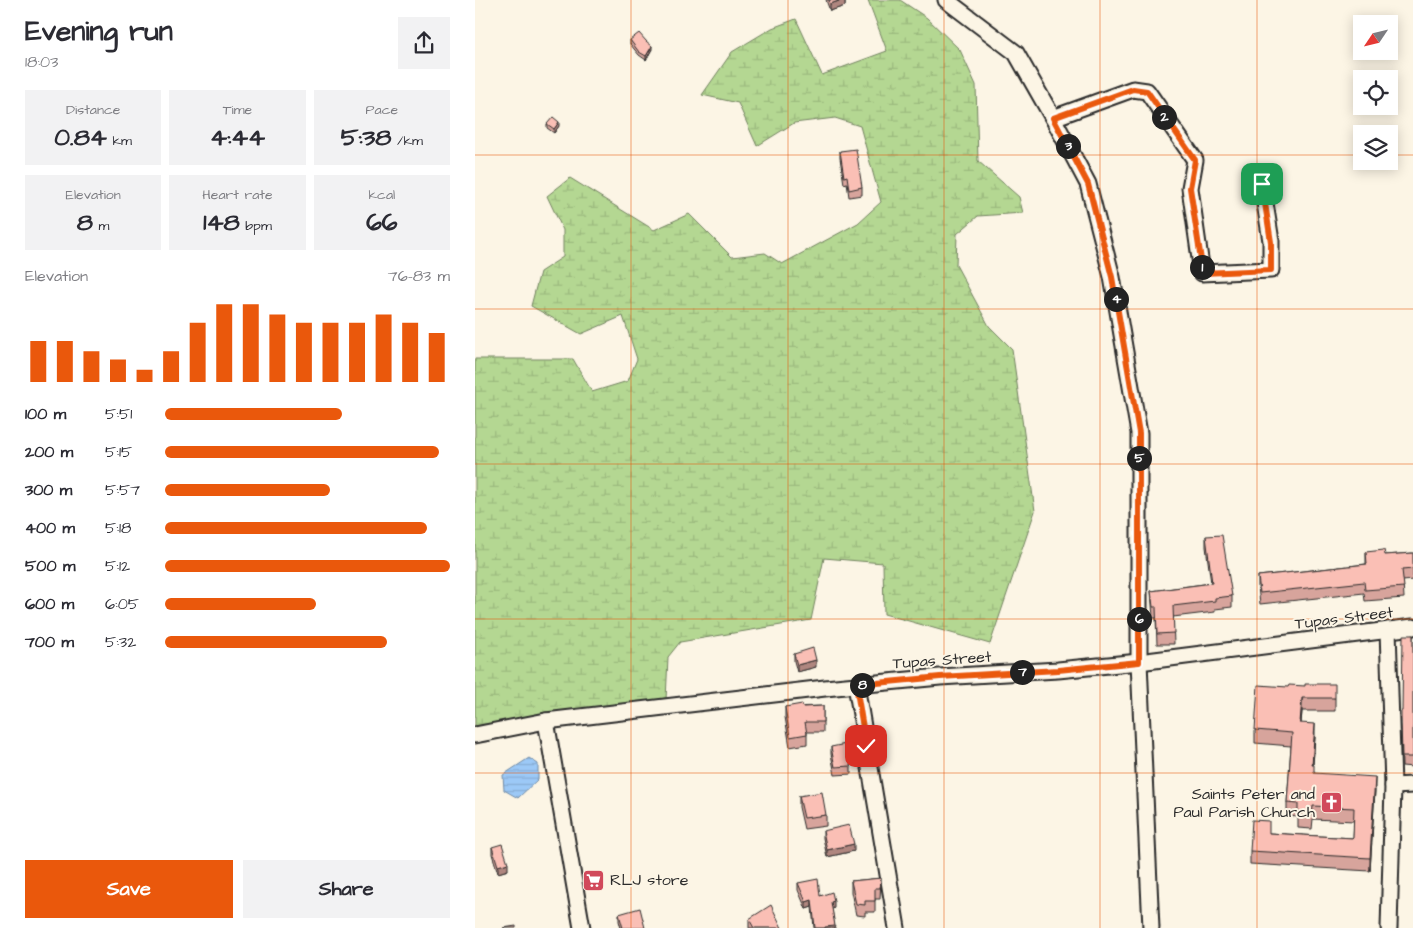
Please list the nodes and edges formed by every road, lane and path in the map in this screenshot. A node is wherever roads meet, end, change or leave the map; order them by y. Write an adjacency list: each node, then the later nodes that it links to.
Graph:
1 (946, 0): 2 (street)
2 (1053, 118): 3 (street); 6 (street)
3 (1262, 184)
4 (1413, 627): 5 (street, Tupas Street)
5 (1388, 630): 6 (street, Tupas Street); 11 (street)
6 (1139, 662): 7 (street, Tupas Street); 14 (street)
7 (856, 685): 8 (street, Tupas Street); 13 (street)
8 (546, 721): 9 (street, Tupas Street); 12 (street)
9 (475, 735)
10 (1413, 785): 11 (street)
11 (1393, 786): 15 (street)
12 (582, 928)
13 (897, 928)
14 (1151, 928)
15 (1389, 928)

